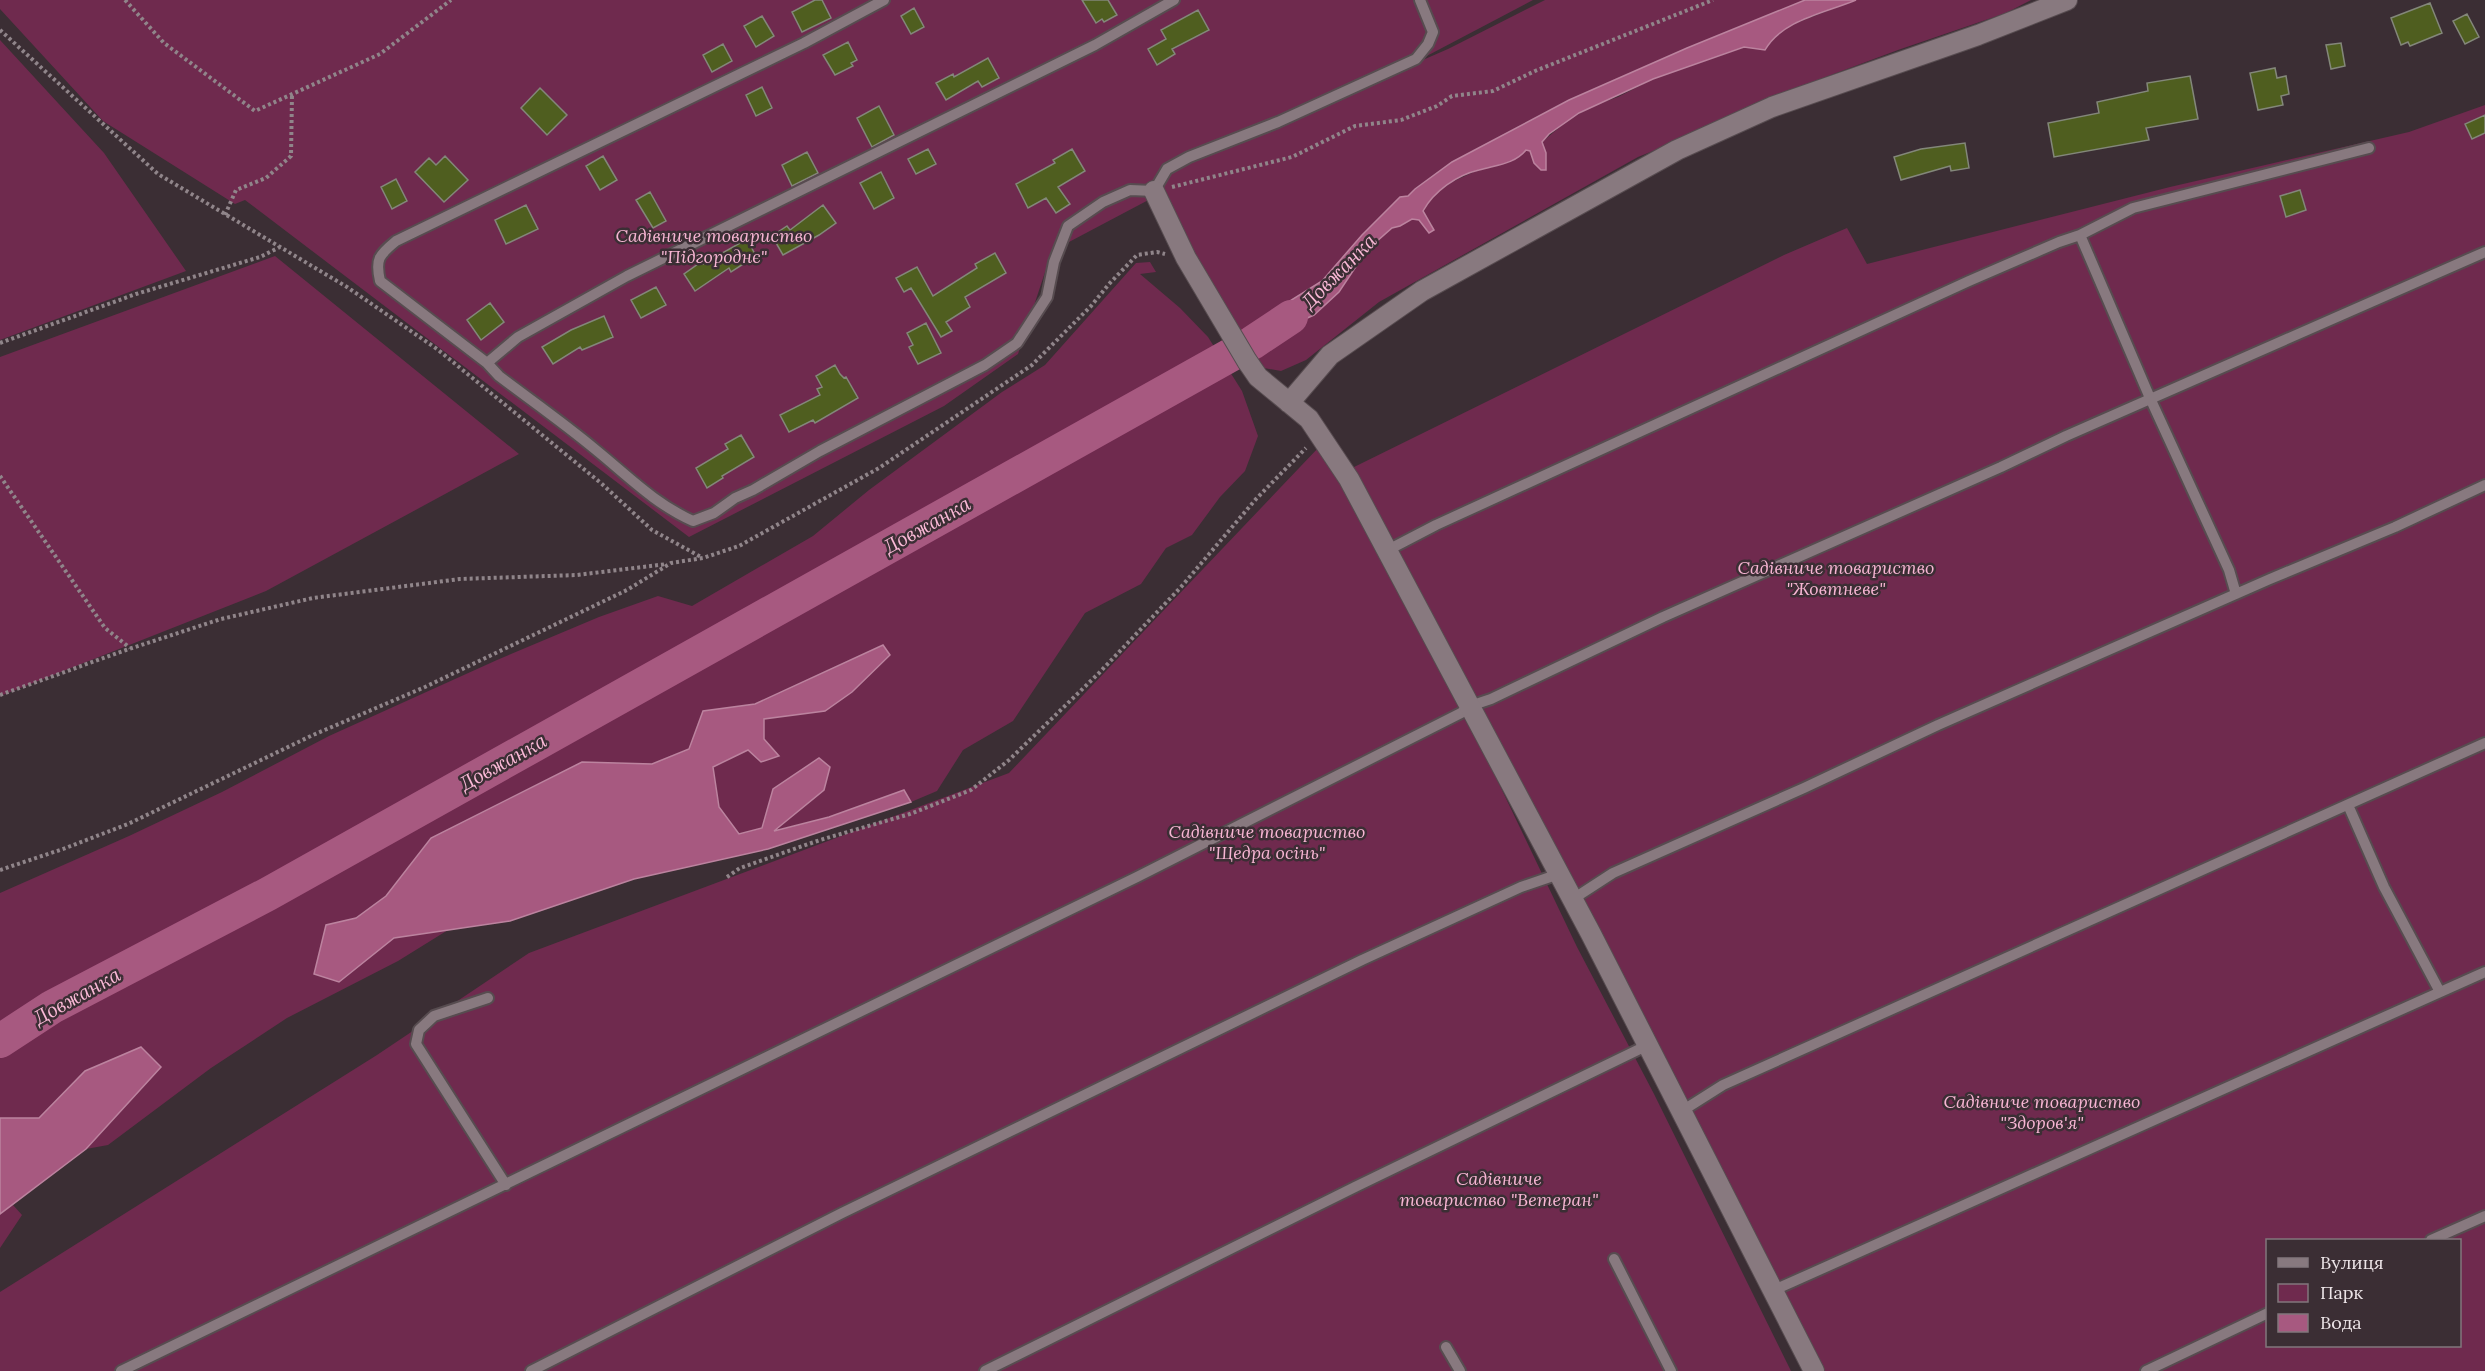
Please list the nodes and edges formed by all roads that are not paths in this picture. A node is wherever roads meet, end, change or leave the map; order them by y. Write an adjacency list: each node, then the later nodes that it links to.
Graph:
1 (884, 0): 9 (lane)
2 (1174, 0): 9 (lane)
3 (1420, 0): 6 (lane)
4 (2057, 1): 11 (street)
5 (2369, 148): 7 (lane)
6 (1154, 191): 9 (lane); 11 (street)
7 (2080, 235): 10 (lane); 13 (lane)
8 (2485, 252): 10 (lane)
9 (487, 363)
10 (2150, 398): 14 (lane); 15 (lane)
11 (1289, 403): 13 (street)
12 (2485, 485): 14 (lane)
13 (1388, 550): 15 (street)
14 (2236, 594): 19 (lane)
15 (1470, 706): 18 (street); 25 (lane)
16 (2485, 743): 17 (lane)
17 (2348, 805): 21 (lane); 24 (lane)
18 (1559, 874): 19 (street); 33 (lane)
19 (1573, 900): 23 (street)
20 (2485, 972): 21 (lane)
21 (2440, 992): 29 (lane)
22 (488, 998): 25 (lane)
23 (1648, 1045): 24 (street); 34 (lane)
24 (1682, 1111): 29 (street)
25 (506, 1185): 32 (lane)
26 (2485, 1216): 27 (lane)
27 (2433, 1239)
28 (1614, 1259): 36 (lane)
29 (1772, 1291): 37 (street)
30 (2266, 1314): 38 (lane)
31 (1446, 1347): 35 (lane)
32 (121, 1371)
33 (531, 1371)
34 (985, 1371)
35 (1460, 1371)
36 (1671, 1371)
37 (1814, 1371)
38 (2146, 1371)

